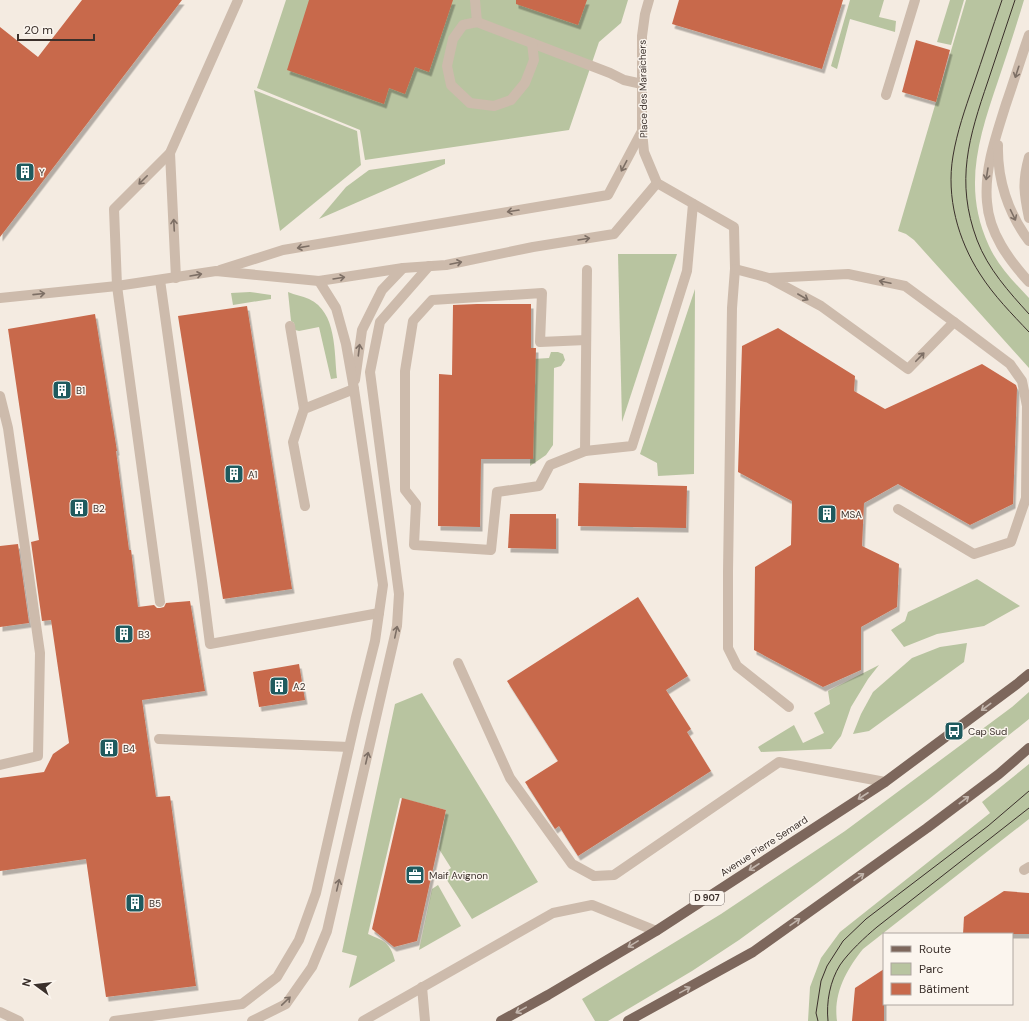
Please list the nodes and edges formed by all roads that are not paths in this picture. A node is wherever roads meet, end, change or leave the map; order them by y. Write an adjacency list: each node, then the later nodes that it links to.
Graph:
1 (238, 0): 12 (street)
2 (475, 0): 5 (street)
3 (649, 0): 8 (street, Place des Maraîchers)
4 (915, 0): 9 (street)
5 (477, 22): 7 (street); 7 (street)
6 (1029, 35): 10 (street, one-way to 10)
7 (532, 43): 8 (street)
8 (642, 84): 11 (street, Place des Maraîchers)
9 (886, 95)
10 (1000, 123): 17 (street, one-way to 17); 27 (street, one-way to 27)
11 (642, 131): 14 (street, Place des Maraîchers); 22 (street, one-way to 22)
12 (170, 153): 23 (street, one-way to 12); 28 (street, one-way to 28)
13 (1029, 157): 16 (street)
14 (657, 183): 15 (street); 18 (street, one-way to 14)
15 (693, 204): 20 (street); 36 (street)
16 (1029, 218)
17 (1029, 240)
18 (429, 266): 19 (street); 54 (street, one-way to 18)
19 (403, 268): 26 (street, one-way to 19); 33 (street, one-way to 19)
20 (735, 269): 24 (street); 43 (street)
21 (587, 270): 32 (street)
22 (216, 271): 23 (street, one-way to 22); 26 (street)
23 (176, 278): 25 (street)
24 (770, 278): 30 (street, one-way to 24); 30 (street, one-way to 30)
25 (160, 280): 28 (street); 40 (street)
26 (319, 281): 33 (street)
27 (1029, 282)
28 (117, 286): 29 (street, one-way to 28); 39 (street)
29 (0, 298)
30 (954, 322): 38 (street)
31 (290, 326): 35 (street)
32 (586, 340): 36 (street); 36 (street)
33 (354, 389): 35 (street); 40 (street)
34 (0, 396): 47 (street)
35 (304, 410): 37 (street)
36 (585, 451)
37 (305, 506)
38 (898, 509)
39 (160, 602)
40 (379, 613): 45 (street)
41 (458, 663): 48 (street)
42 (1029, 674): 48 (main road, Avenue Pierre Semard / D 907, one-way to 48)
43 (790, 707)
44 (159, 739): 45 (street)
45 (349, 747): 53 (street)
46 (1029, 748): 58 (main road, one-way to 46)
47 (0, 765)
48 (885, 782): 49 (main road, Avenue Pierre Semard / D 907, one-way to 49)
49 (656, 930): 50 (street); 57 (main road, Avenue Pierre Semard / D 907, one-way to 57)
50 (422, 987): 55 (street); 56 (street)
51 (0, 1012): 52 (street)
52 (20, 1021)
53 (114, 1021)
54 (252, 1021)
55 (363, 1021)
56 (425, 1021)
57 (501, 1021)
58 (628, 1021)

